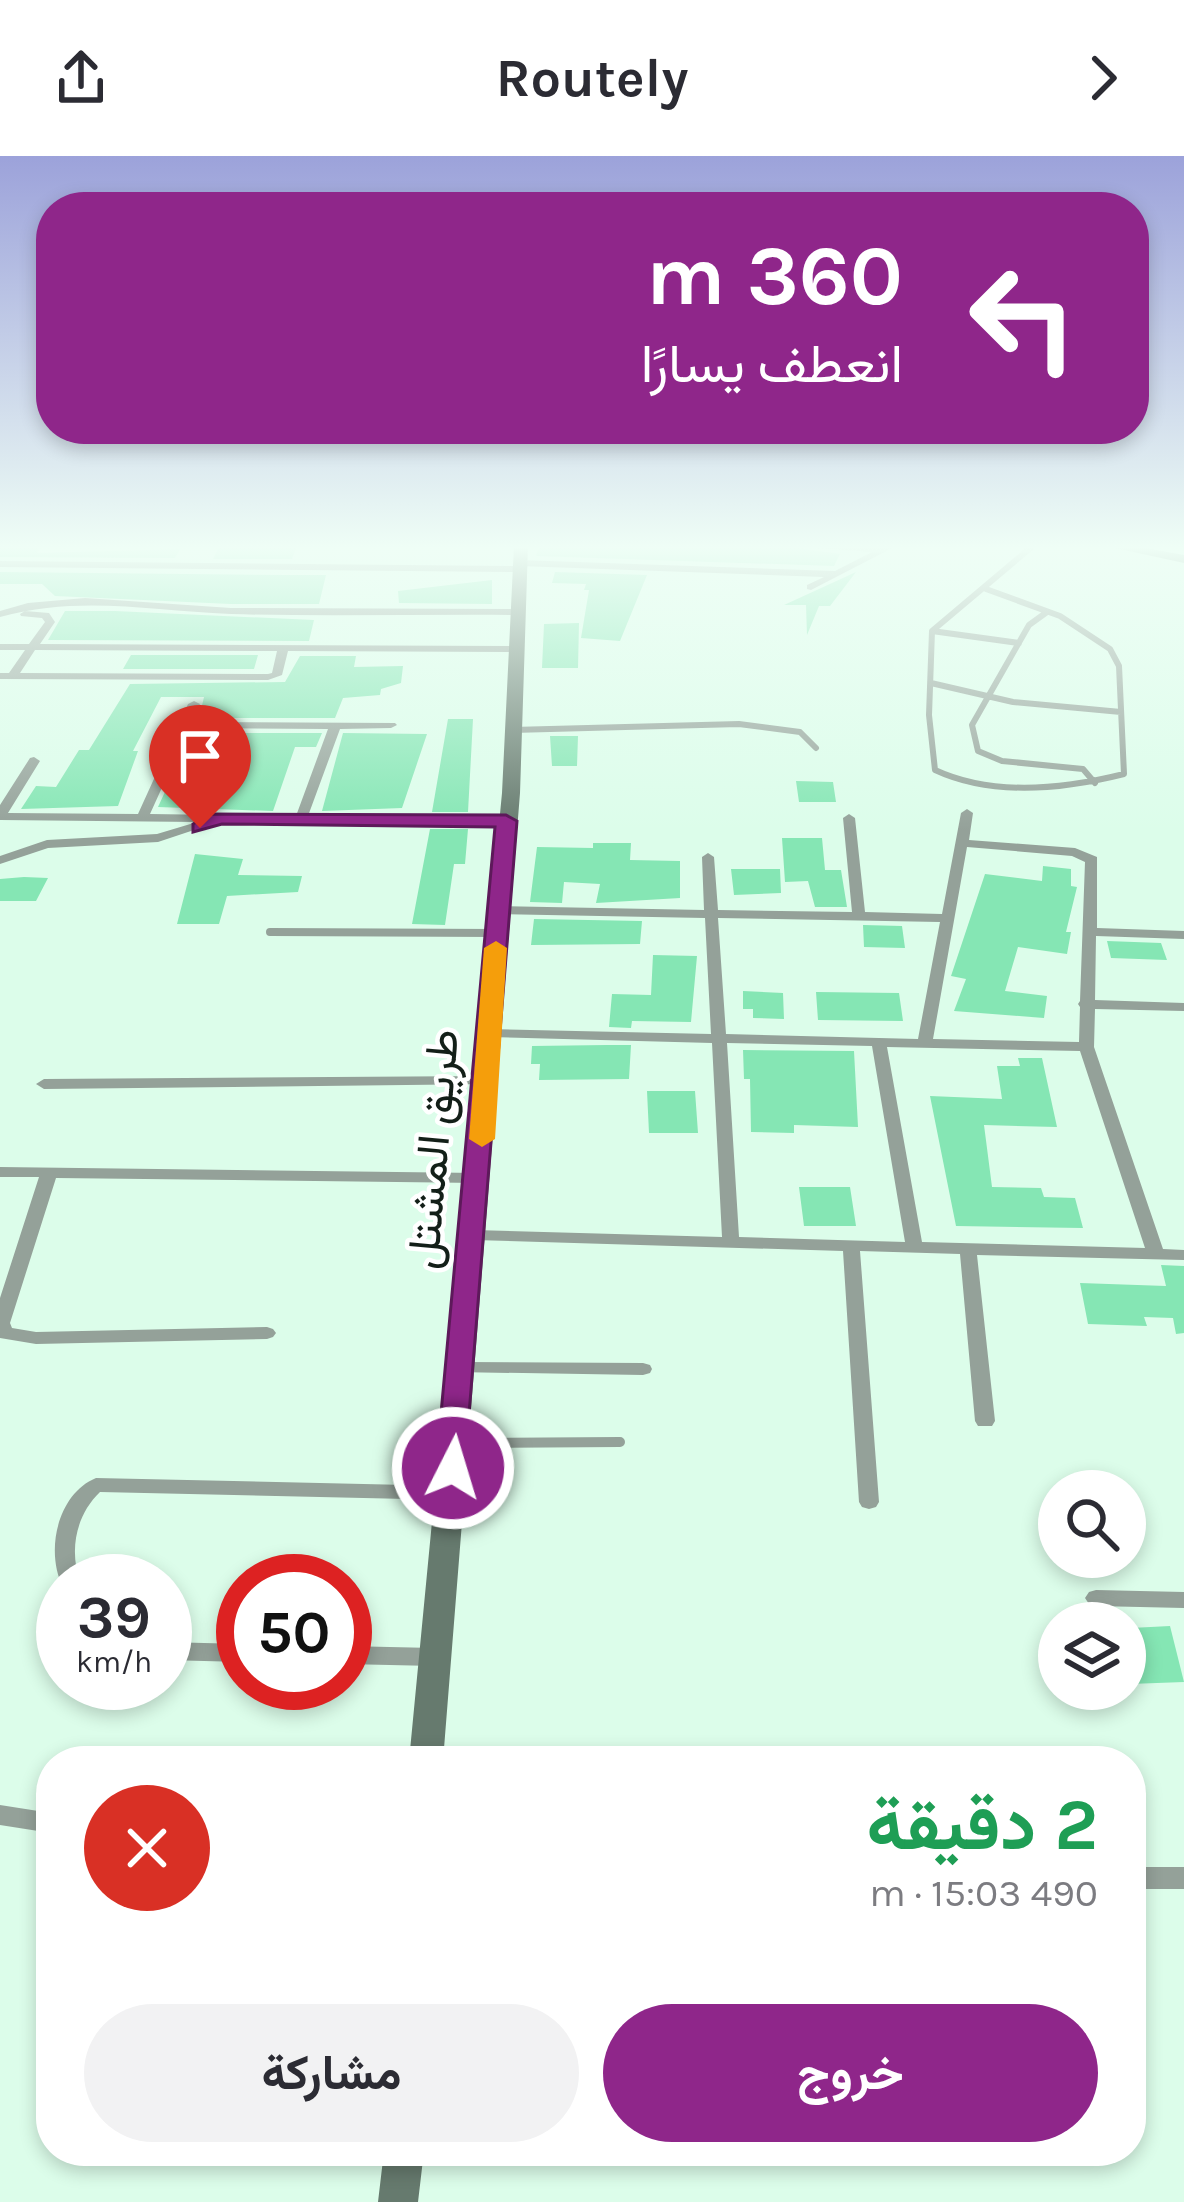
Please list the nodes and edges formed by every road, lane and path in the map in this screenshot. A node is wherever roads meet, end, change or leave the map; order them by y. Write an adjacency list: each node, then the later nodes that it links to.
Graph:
1 (38, 640): 9 (street)
2 (515, 640): 11 (main road, طريق المشتل)
3 (932, 640): 13 (lane)
4 (1000, 640): 7 (lane)
5 (1020, 640): 7 (lane)
6 (1100, 640): 16 (lane)
7 (1018, 643): 14 (lane)
8 (0, 647): 9 (street)
9 (34, 647): 10 (street); 12 (street)
10 (283, 648): 11 (street); 12 (street)
11 (514, 649): 20 (main road, طريق المشتل)
12 (6, 676)
13 (931, 683): 14 (lane); 23 (lane)
14 (988, 696): 16 (lane); 23 (lane)
15 (194, 704): 17 (street)
16 (1121, 712): 23 (lane)
17 (184, 725): 19 (street); 25 (street)
18 (391, 725): 19 (street)
19 (335, 726): 27 (street)
20 (512, 730): 21 (lane); 29 (main road, طريق المشتل)
21 (816, 748)
22 (34, 761): 25 (street)
23 (1095, 783)
24 (967, 813): 30 (street)
25 (143, 817): 26 (street)
26 (218, 818): 27 (street); 32 (street)
27 (301, 818): 29 (street)
28 (849, 818): 34 (street)
29 (506, 821): 36 (main road, طريق المشتل)
30 (960, 843): 35 (street); 38 (street)
31 (708, 857): 33 (street)
32 (0, 860)
33 (714, 914): 34 (street); 36 (street); 43 (street)
34 (859, 917): 35 (street)
35 (946, 918): 45 (street)
36 (498, 922): 37 (lane); 42 (main road, طريق المشتل)
37 (270, 932)
38 (1093, 932): 39 (street); 40 (street)
39 (1184, 935)
40 (1085, 1004): 41 (street); 46 (street)
41 (1184, 1007)
42 (489, 1033): 43 (street); 47 (main road, طريق المشتل)
43 (721, 1038): 44 (street); 53 (street)
44 (879, 1042): 45 (street); 55 (street)
45 (925, 1043): 46 (street)
46 (1086, 1047): 57 (street)
47 (488, 1081): 48 (street); 51 (main road, طريق المشتل)
48 (44, 1084)
49 (0, 1172): 50 (street)
50 (50, 1172): 51 (street); 59 (street)
51 (478, 1178): 52 (main road, طريق المشتل)
52 (474, 1235): 53 (street); 61 (main road, طريق المشتل)
53 (730, 1244): 54 (street)
54 (851, 1247): 55 (street); 67 (street)
55 (915, 1249): 56 (street)
56 (968, 1250): 57 (street); 63 (street)
57 (1156, 1255): 58 (street)
58 (1184, 1255)
59 (9, 1275): 60 (street)
60 (267, 1334)
61 (462, 1368): 62 (street); 65 (main road, طريق المشتل)
62 (643, 1369)
63 (985, 1421)
64 (620, 1442): 65 (lane)
65 (455, 1443): 66 (main road, طريق المشتل)
66 (451, 1492): 68 (street); 72 (main road, طريق المشتل)
67 (869, 1502)
68 (64, 1554)
69 (1096, 1598): 70 (street)
70 (1184, 1600)
71 (372, 1656): 72 (street)
72 (434, 1657): 73 (main road, طريق المشتل)
73 (427, 1746)
74 (0, 1815): 75 (street)
75 (36, 1820)
76 (1146, 1878): 77 (street)
77 (1184, 1879)
78 (402, 2166): 79 (main road)
79 (398, 2202)

